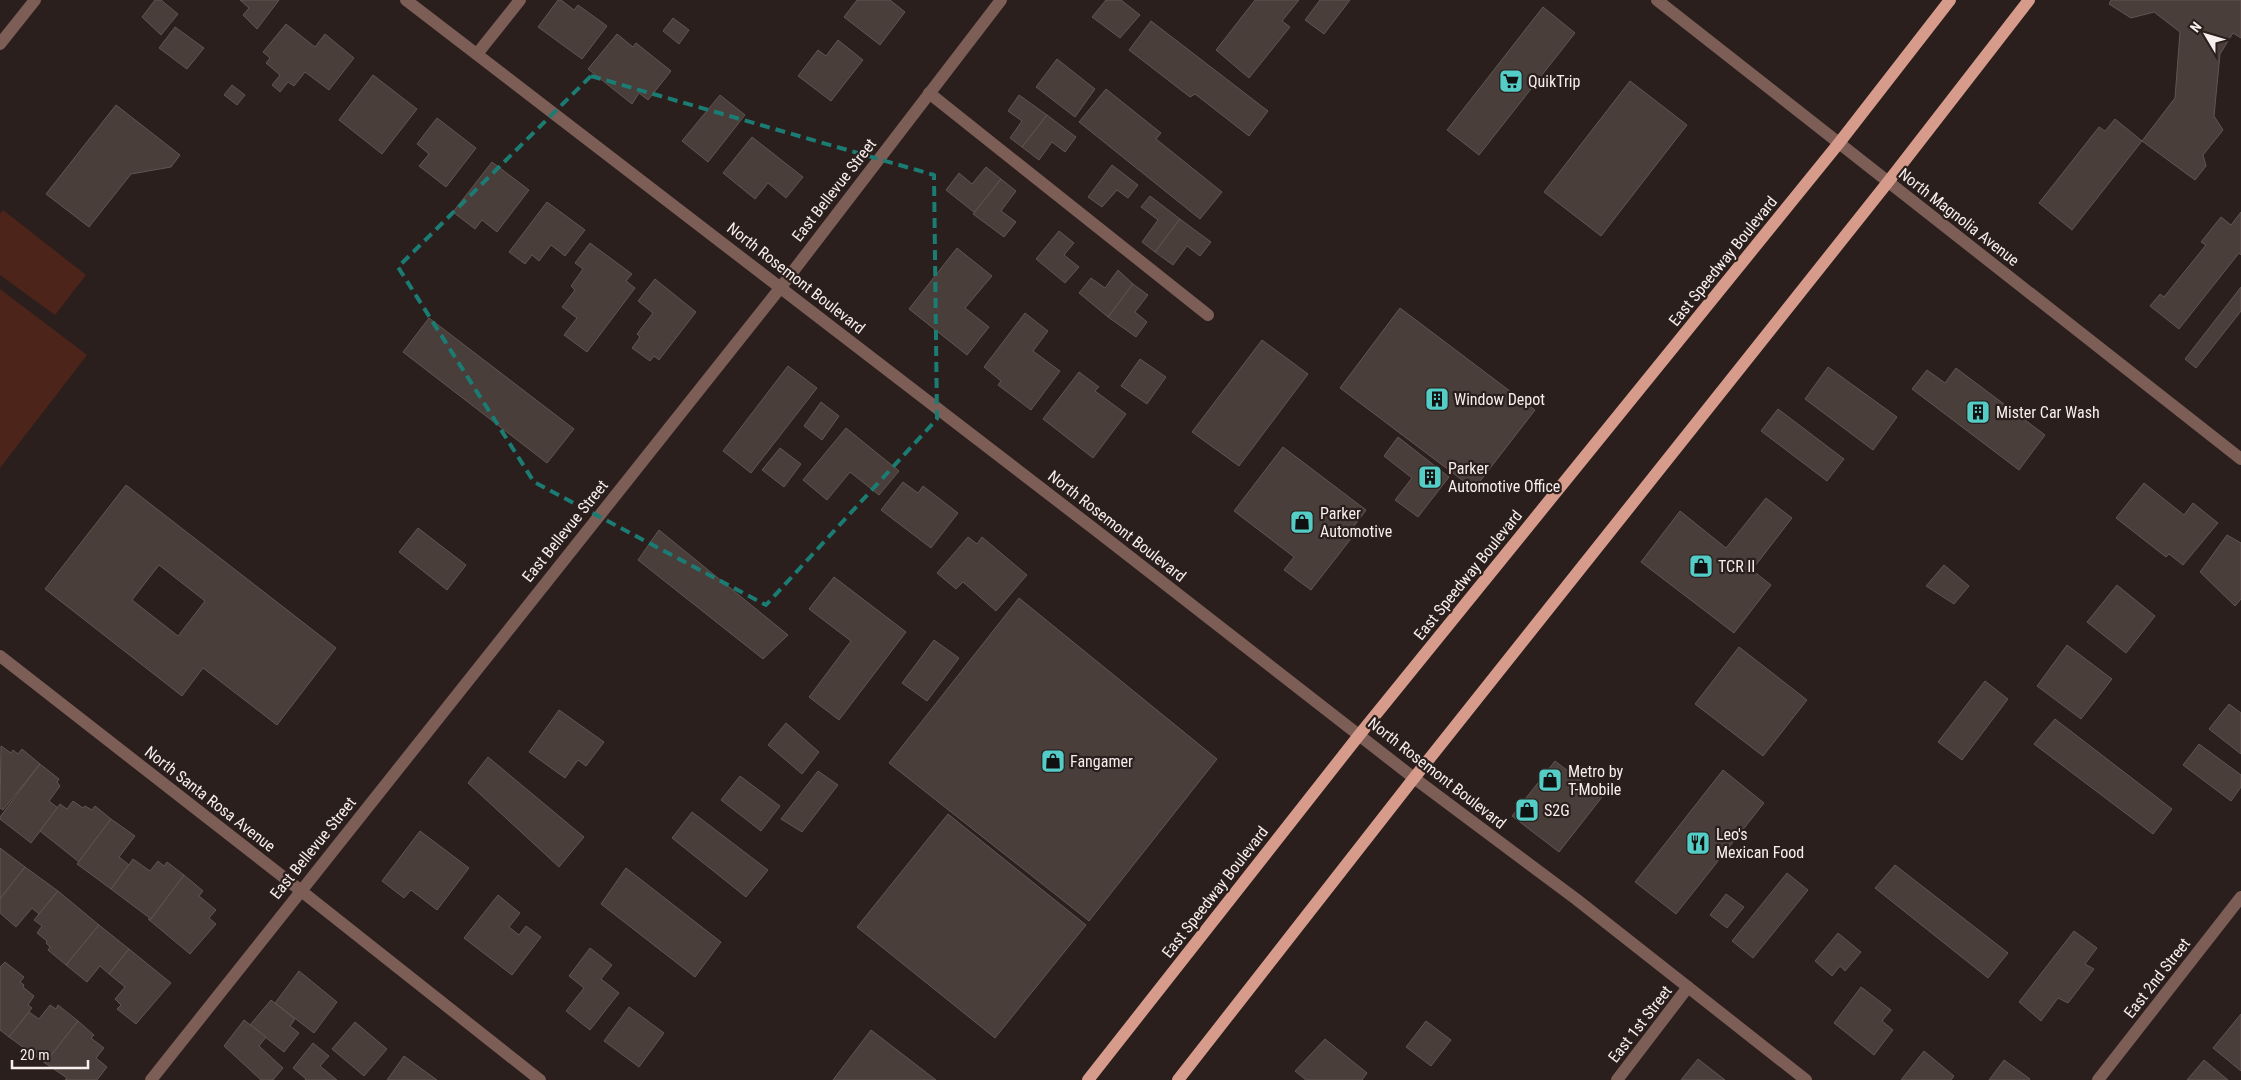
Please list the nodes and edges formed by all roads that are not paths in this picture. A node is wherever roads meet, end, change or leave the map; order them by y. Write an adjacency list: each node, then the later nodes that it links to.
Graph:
1 (35, 0): 8 (street)
2 (406, 0): 9 (street, North Rosemont Boulevard)
3 (520, 0): 9 (street)
4 (1001, 0): 10 (street, East Bellevue Street)
5 (1657, 0): 11 (street, North Magnolia Avenue)
6 (1950, 0): 11 (main road, East Speedway Boulevard)
7 (2029, 0): 12 (main road)
8 (0, 44)
9 (477, 54): 13 (street, North Rosemont Boulevard)
10 (929, 93): 13 (street, East Bellevue Street); 14 (street)
11 (1839, 143): 12 (street, North Magnolia Avenue); 17 (main road, East Speedway Boulevard)
12 (1888, 182): 15 (street, North Magnolia Avenue); 18 (main road)
13 (781, 287): 17 (street, North Rosemont Boulevard); 19 (street, East Bellevue Street)
14 (1208, 315)
15 (2241, 459)
16 (0, 656): 19 (street, North Santa Rosa Avenue)
17 (1360, 734): 18 (street, North Rosemont Boulevard); 24 (main road, East Speedway Boulevard)
18 (1414, 778): 21 (street, North Rosemont Boulevard); 25 (main road)
19 (300, 890): 22 (street, East Bellevue Street); 23 (street, North Santa Rosa Avenue)
20 (2241, 896): 28 (street, East 2nd Street)
21 (1688, 988): 26 (street, East 1st Street); 27 (street, North Rosemont Boulevard)
22 (151, 1080)
23 (540, 1080)
24 (1088, 1080)
25 (1178, 1080)
26 (1617, 1080)
27 (1806, 1080)
28 (2098, 1080)

